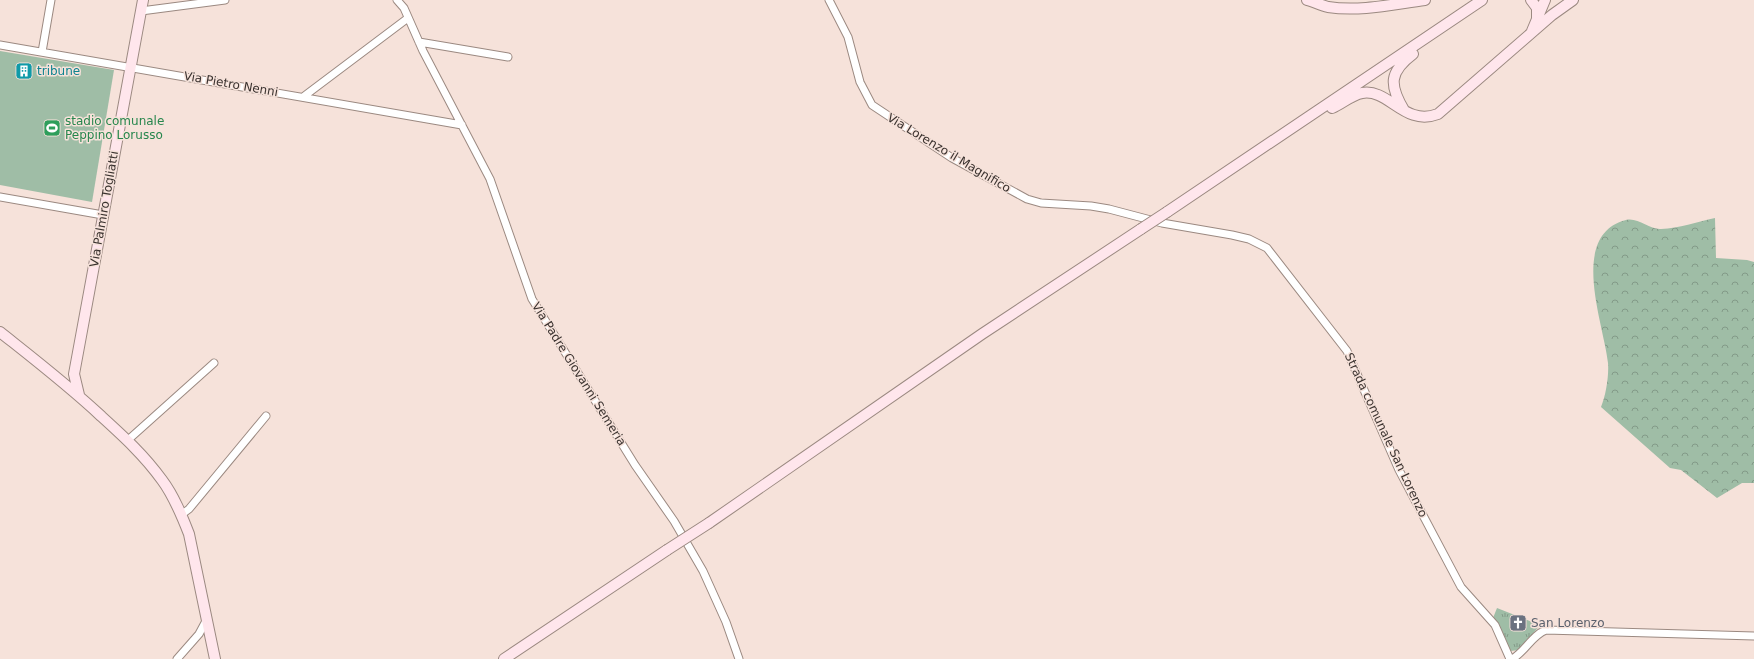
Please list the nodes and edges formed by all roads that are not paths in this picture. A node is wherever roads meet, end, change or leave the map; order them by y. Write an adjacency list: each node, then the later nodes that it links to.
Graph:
1 (51, 0): 23 (street)
2 (143, 0): 15 (main road, Via Palmiro Togliatti)
3 (225, 0): 15 (street)
4 (397, 0): 17 (street, Via Padre Giovanni Semeria)
5 (829, 0): 32 (street, Via Lorenzo il Magnifico)
6 (1307, 0): 14 (main road)
7 (1381, 0): 14 (main road)
8 (1425, 0): 14 (main road)
9 (1482, 0): 19 (main road)
10 (1531, 0): 18 (main road)
11 (1545, 0): 18 (main road)
12 (1557, 0): 16 (main road)
13 (1573, 0): 16 (main road)
14 (1366, 8)
15 (141, 10): 25 (main road, Via Palmiro Togliatti)
16 (1552, 15): 20 (main road)
17 (408, 18): 21 (street, Via Padre Giovanni Semeria); 26 (street)
18 (1537, 20): 20 (main road)
19 (1436, 32): 27 (main road); 28 (main road)
20 (1531, 33): 28 (main road)
21 (419, 42): 24 (street); 29 (street, Via Padre Giovanni Semeria)
22 (0, 45): 23 (street, Via Pietro Nenni)
23 (42, 52): 25 (street, Via Pietro Nenni)
24 (508, 57)
25 (130, 66): 26 (street, Via Pietro Nenni); 31 (main road, Via Palmiro Togliatti)
26 (303, 97): 29 (street, Via Pietro Nenni)
27 (1318, 110): 28 (main road); 45 (main road, bridge)
28 (1405, 111)
29 (462, 125): 46 (street, Via Padre Giovanni Semeria)
30 (0, 197): 31 (street)
31 (103, 215): 35 (main road, Via Palmiro Togliatti)
32 (1162, 223): 47 (street, Strada comunale San Lorenzo)
33 (0, 332): 36 (main road)
34 (214, 363): 39 (street)
35 (74, 374): 36 (main road); 37 (main road, Via Palmiro Togliatti)
36 (56, 376): 37 (main road)
37 (79, 395): 39 (main road)
38 (266, 416): 40 (street)
39 (128, 440): 40 (main road)
40 (181, 515): 41 (main road)
41 (206, 621): 43 (street); 44 (main road)
42 (1754, 636): 47 (street)
43 (177, 659)
44 (215, 659)
45 (504, 659)
46 (739, 659)
47 (1511, 659)

